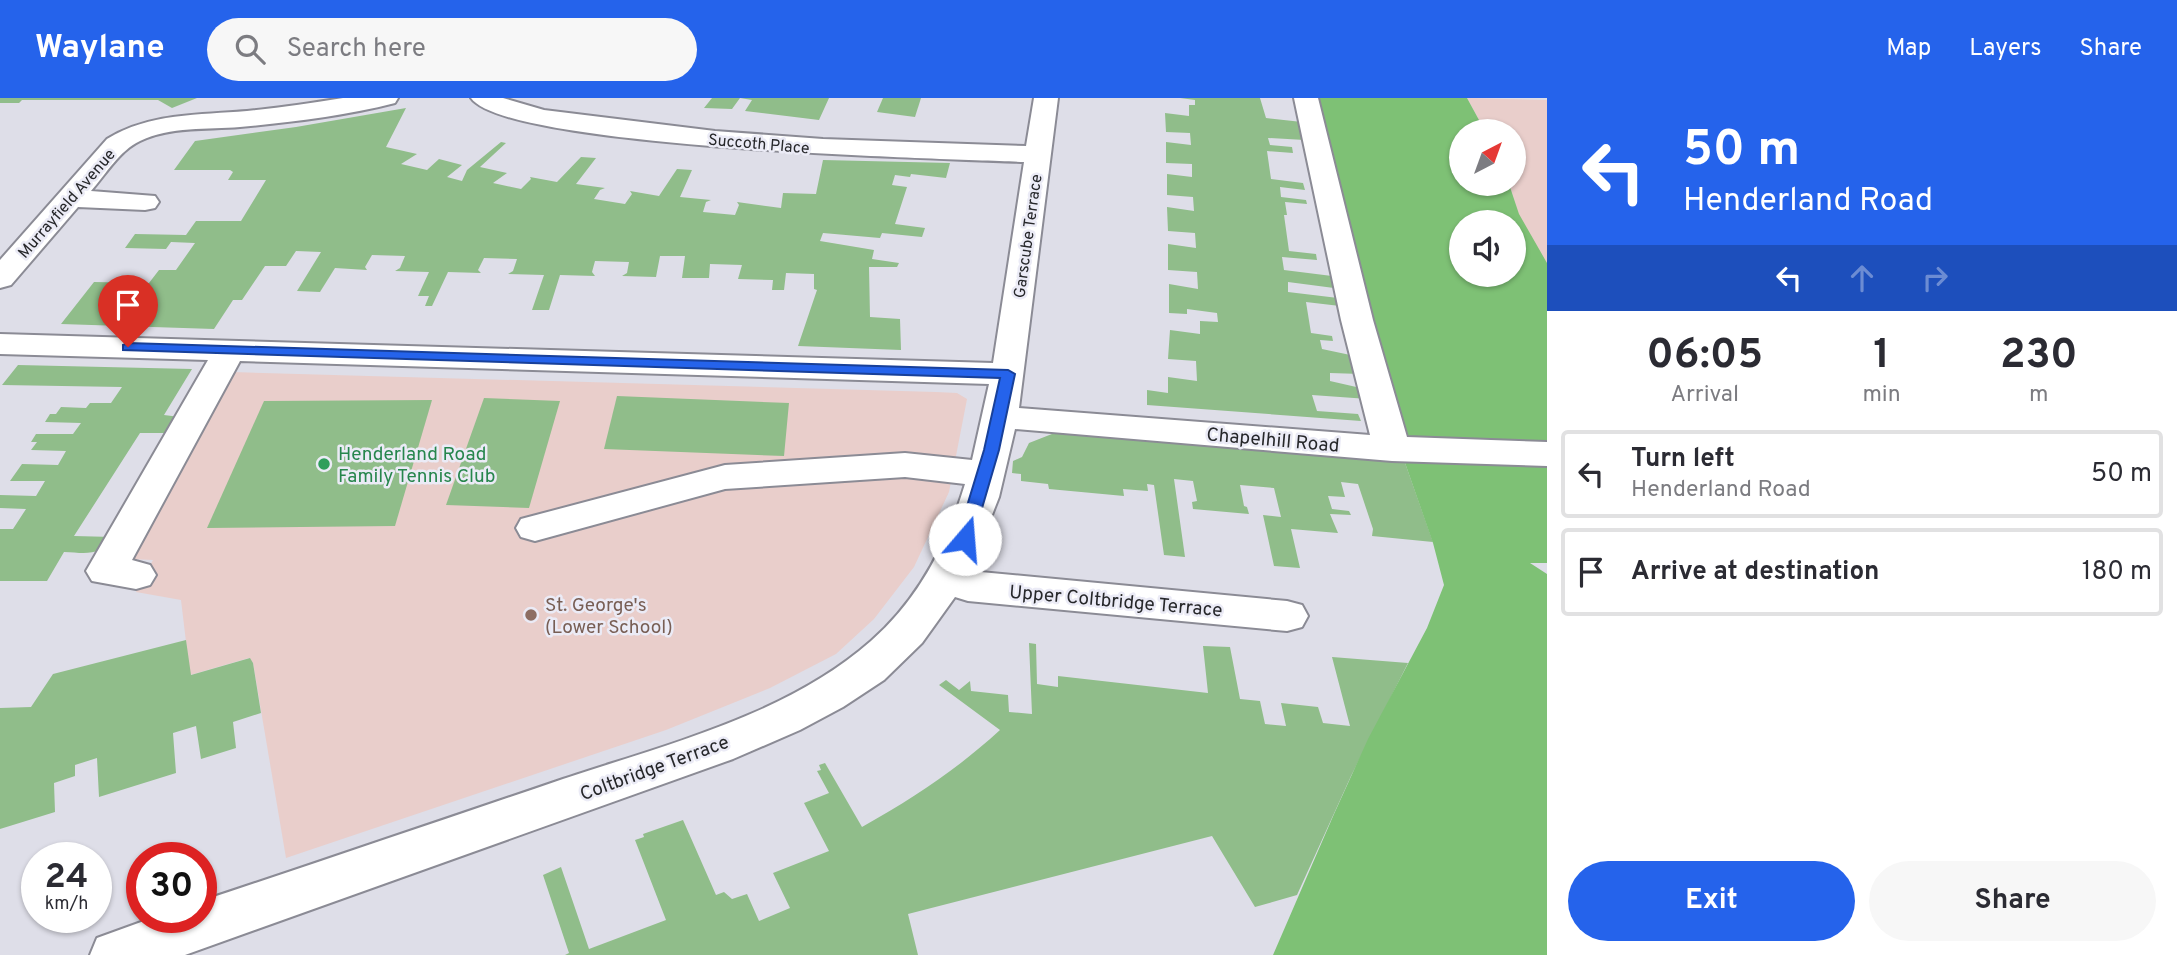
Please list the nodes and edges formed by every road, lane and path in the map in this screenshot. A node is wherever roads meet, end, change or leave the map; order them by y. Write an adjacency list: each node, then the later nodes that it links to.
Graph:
1 (386, 98): 6 (street, Murrayfield Avenue)
2 (483, 98): 5 (street, Succoth Place)
3 (1046, 98): 5 (street, Garscube Terrace)
4 (1306, 98): 13 (street)
5 (1038, 154): 11 (street, Garscube Terrace)
6 (70, 198): 7 (street); 8 (street, Murrayfield Avenue)
7 (145, 202)
8 (0, 279)
9 (0, 344): 10 (street)
10 (230, 350): 11 (street); 17 (street)
11 (1008, 374): 12 (street, Coltbridge Terrace)
12 (999, 417): 13 (street, Chapelhill Road); 15 (street, Coltbridge Terrace)
13 (1405, 449): 14 (street, Chapelhill Road)
14 (1547, 454)
15 (985, 474): 16 (street); 18 (street, Coltbridge Terrace)
16 (535, 528)
17 (136, 575)
18 (945, 579): 19 (street, Upper Coltbridge Terrace); 20 (street, Coltbridge Terrace)
19 (1287, 616)
20 (116, 955)

